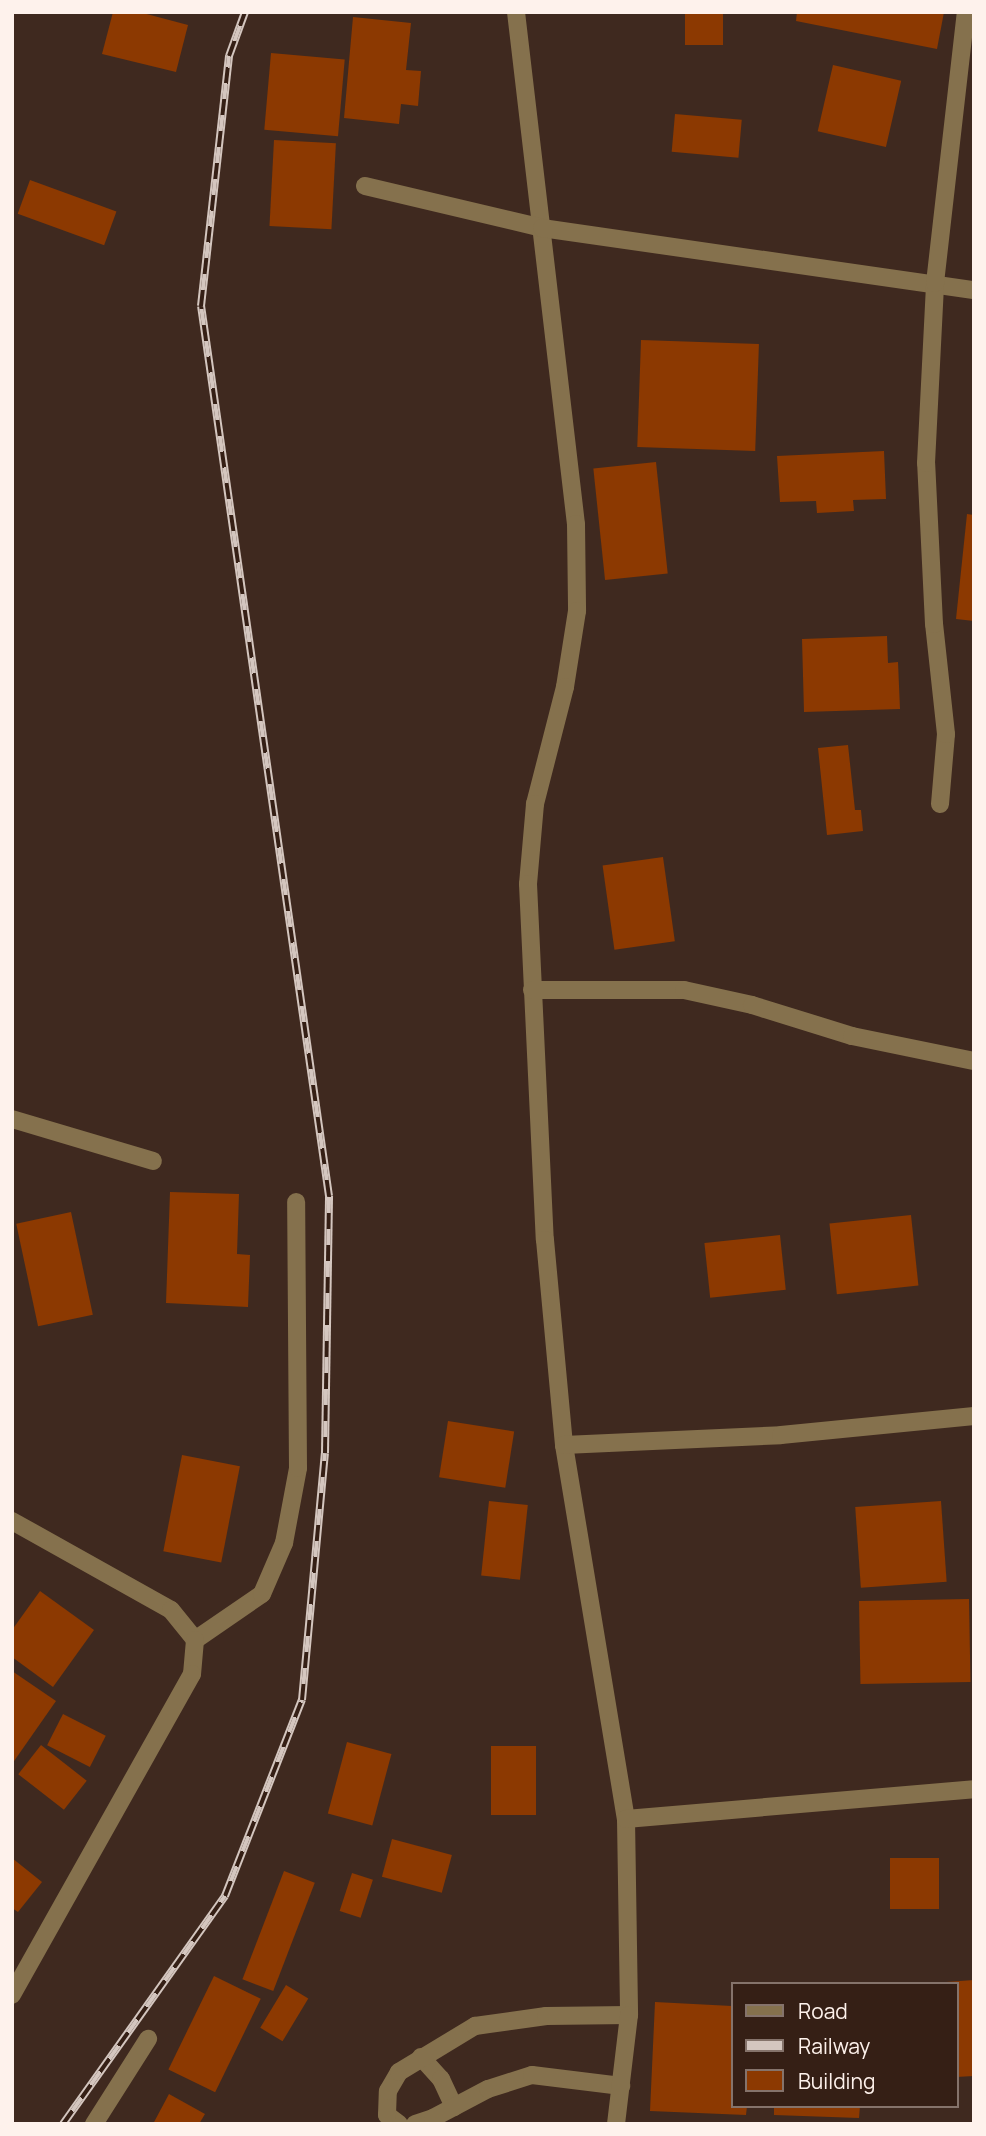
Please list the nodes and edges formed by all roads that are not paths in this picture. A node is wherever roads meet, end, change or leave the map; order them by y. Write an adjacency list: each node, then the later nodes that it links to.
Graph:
1 (516, 12): 4 (street)
2 (966, 12): 5 (street)
3 (365, 186): 4 (street)
4 (542, 228): 5 (street); 8 (street)
5 (935, 283): 6 (street); 7 (street)
6 (974, 290)
7 (940, 804)
8 (532, 990): 9 (street); 14 (street)
9 (974, 1061)
10 (12, 1119): 11 (street)
11 (153, 1161)
12 (296, 1202): 16 (street)
13 (974, 1416): 14 (street)
14 (564, 1445): 18 (street)
15 (12, 1521): 16 (street)
16 (195, 1640): 19 (street)
17 (974, 1789): 18 (street)
18 (626, 1819): 20 (street)
19 (12, 1995)
20 (629, 2015): 22 (street); 23 (street)
21 (148, 2039): 25 (street)
22 (421, 2057): 24 (street); 26 (street)
23 (621, 2086): 24 (street); 28 (street)
24 (454, 2107): 27 (street)
25 (94, 2124)
26 (399, 2124)
27 (415, 2124)
28 (616, 2124)

